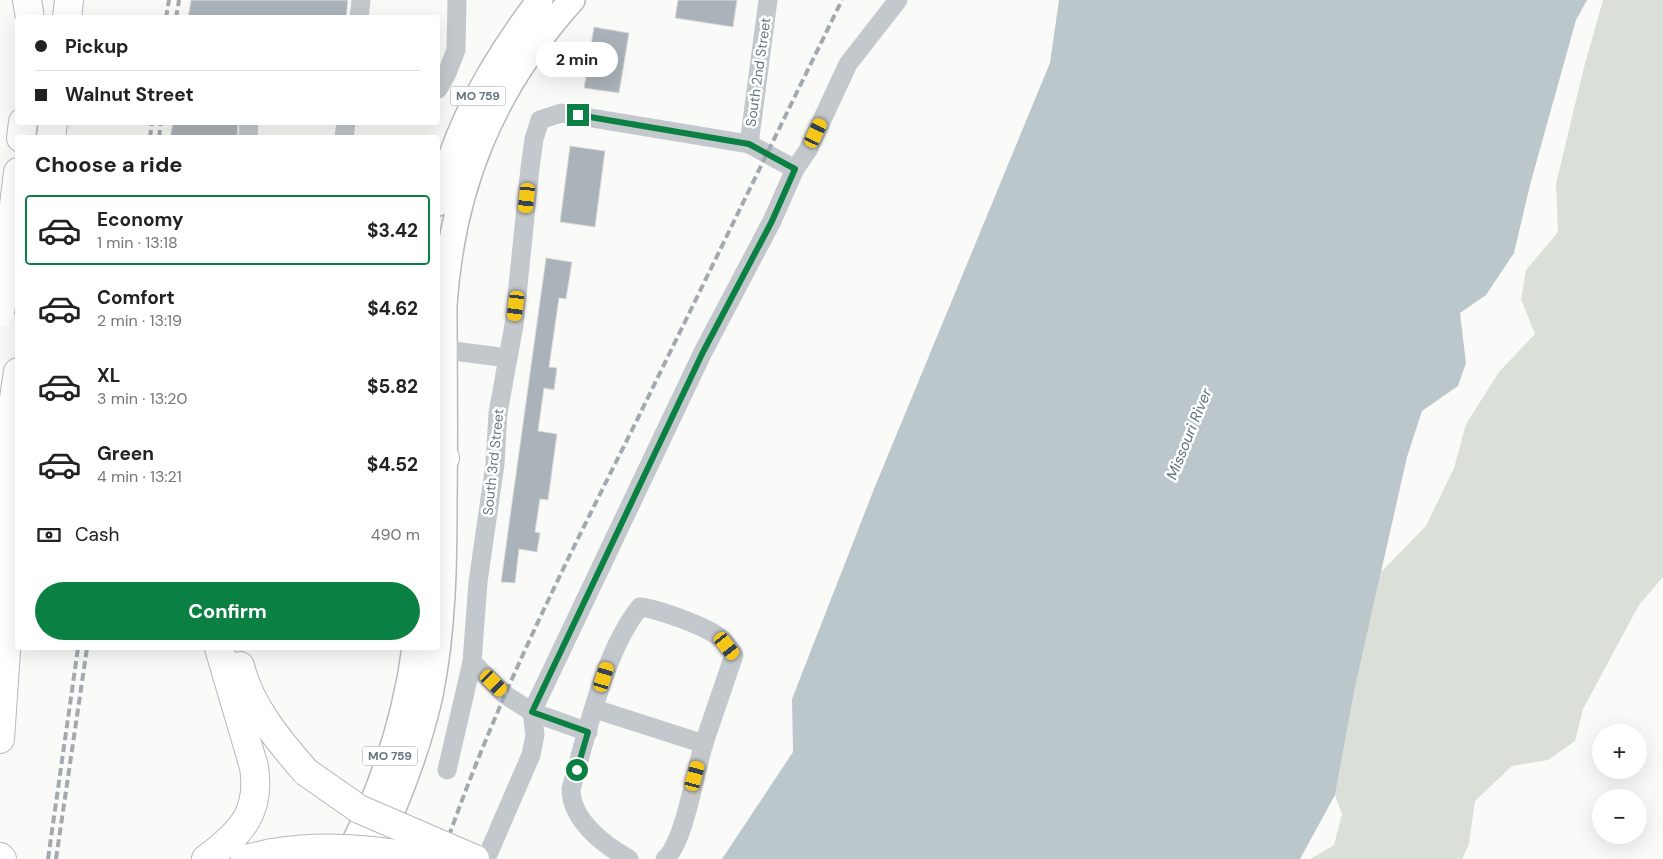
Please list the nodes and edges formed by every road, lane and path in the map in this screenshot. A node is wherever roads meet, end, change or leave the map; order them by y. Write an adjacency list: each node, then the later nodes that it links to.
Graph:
1 (27, 0): 10 (highway)
2 (38, 0): 11 (highway)
3 (69, 0): 12 (highway)
4 (361, 0): 13 (street)
5 (456, 0): 14 (street)
6 (540, 0): 18 (main road, MO 759)
7 (572, 0): 22 (main road, MO 759)
8 (768, 0): 15 (street, South 2nd Street)
9 (898, 0): 16 (street)
10 (30, 15)
11 (36, 15)
12 (67, 15)
13 (359, 15)
14 (440, 86)
15 (749, 144): 16 (street); 23 (street, South 3rd Street)
16 (795, 169): 35 (street)
17 (15, 197): 21 (highway, bridge)
18 (440, 197)
19 (0, 287): 20 (street)
20 (15, 290)
21 (0, 313)
22 (441, 350): 23 (street); 26 (main road, MO 759)
23 (508, 358): 33 (street, South 3rd Street)
24 (15, 393): 25 (highway)
25 (12, 414): 27 (highway); 37 (highway)
26 (440, 459): 28 (main road, MO 759)
27 (0, 492)
28 (440, 629)
29 (220, 650): 40 (highway)
30 (236, 650): 45 (highway, bridge)
31 (415, 650): 42 (main road, MO 759)
32 (438, 650): 43 (main road, MO 759)
33 (472, 662): 35 (street); 39 (street, South 3rd Street)
34 (595, 709): 36 (street); 38 (street); 38 (street)
35 (532, 712): 36 (street); 46 (street)
36 (588, 732): 47 (street)
37 (0, 739)
38 (704, 744): 48 (street)
39 (447, 770)
40 (206, 859)
41 (245, 859): 44 (highway, bridge)
42 (346, 859)
43 (371, 859)
44 (427, 859)
45 (475, 859)
46 (486, 859)
47 (629, 859)
48 (665, 859)

